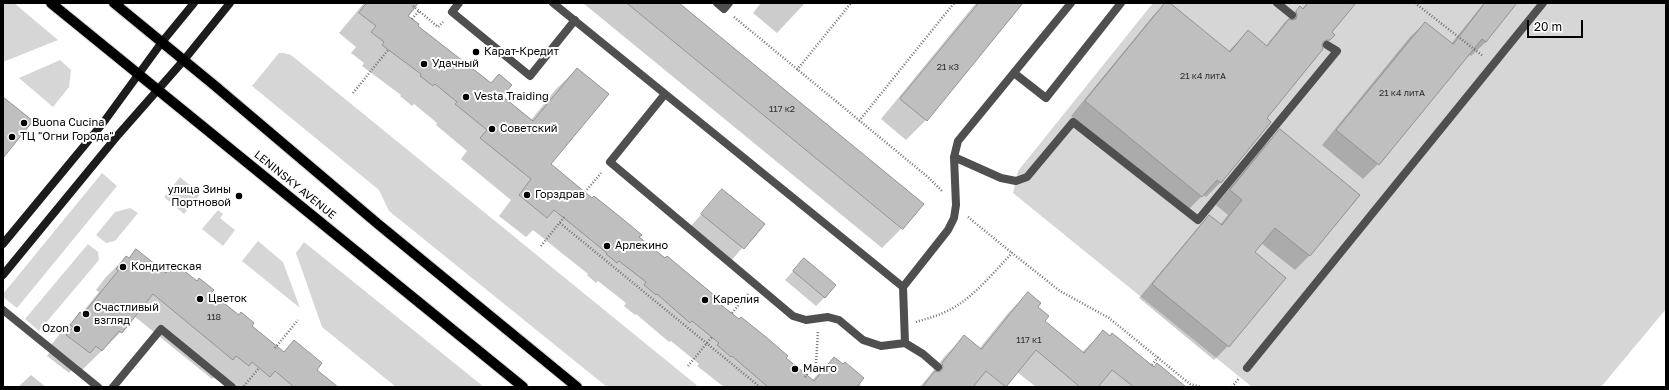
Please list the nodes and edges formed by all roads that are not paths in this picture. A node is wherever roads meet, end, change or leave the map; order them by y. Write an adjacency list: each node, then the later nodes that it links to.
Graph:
1 (51, 3): 19 (main road, LENINSKY AVENUE)
2 (114, 3): 15 (main road, LENINSKY AVENUE)
3 (194, 3): 15 (main road)
4 (230, 3): 17 (main road)
5 (459, 3): 14 (lane)
6 (553, 3): 14 (lane)
7 (717, 3): 12 (lane)
8 (1071, 3): 18 (lane)
9 (1121, 3): 18 (lane)
10 (1277, 3): 13 (lane)
11 (1543, 3): 29 (lane)
12 (727, 6)
13 (1292, 16)
14 (575, 20): 21 (lane)
15 (162, 42): 17 (main road, LENINSKY AVENUE); 19 (main road)
16 (1327, 45): 22 (lane)
17 (184, 60): 20 (main road); 34 (main road, LENINSKY AVENUE)
18 (1014, 73): 22 (lane)
19 (139, 74): 20 (main road, LENINSKY AVENUE); 23 (main road)
20 (158, 90): 24 (main road); 33 (main road, LENINSKY AVENUE)
21 (665, 94): 25 (lane); 27 (lane)
22 (954, 157): 25 (lane)
23 (3, 244)
24 (3, 275)
25 (903, 287): 27 (lane)
26 (3, 310): 30 (lane)
27 (905, 344): 28 (lane)
28 (938, 367)
29 (1247, 368)
30 (98, 387)
31 (113, 387): 32 (lane)
32 (232, 387)
33 (523, 387)
34 (577, 387)

